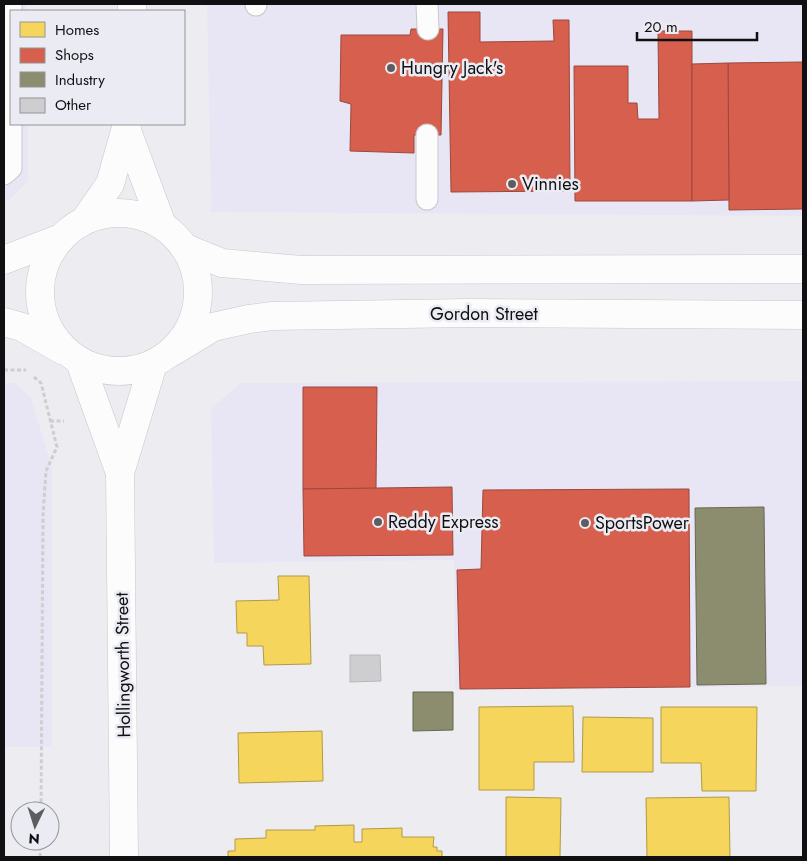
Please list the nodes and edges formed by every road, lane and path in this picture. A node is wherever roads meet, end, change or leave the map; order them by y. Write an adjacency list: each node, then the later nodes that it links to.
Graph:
1 (427, 4): 2 (lane)
2 (428, 29)
3 (11, 125): 6 (lane)
4 (126, 126): 8 (main road); 9 (main road)
5 (427, 135): 7 (lane)
6 (4, 174)
7 (427, 199)
8 (85, 220): 9 (main road); 10 (main road)
9 (162, 225): 11 (main road)
10 (61, 238): 12 (main road); 16 (main road)
11 (185, 248): 13 (main road); 17 (main road)
12 (4, 260)
13 (803, 269)
14 (803, 315): 17 (main road, Gordon Street)
15 (4, 322): 16 (main road)
16 (74, 357): 17 (main road); 21 (main road, Hollingworth Street)
17 (162, 358): 21 (main road, Hollingworth Street)
18 (4, 370): 19 (path)
19 (50, 421): 20 (path); 22 (path)
20 (65, 421)
21 (120, 473): 23 (main road, Hollingworth Street)
22 (41, 801)
23 (124, 857)

